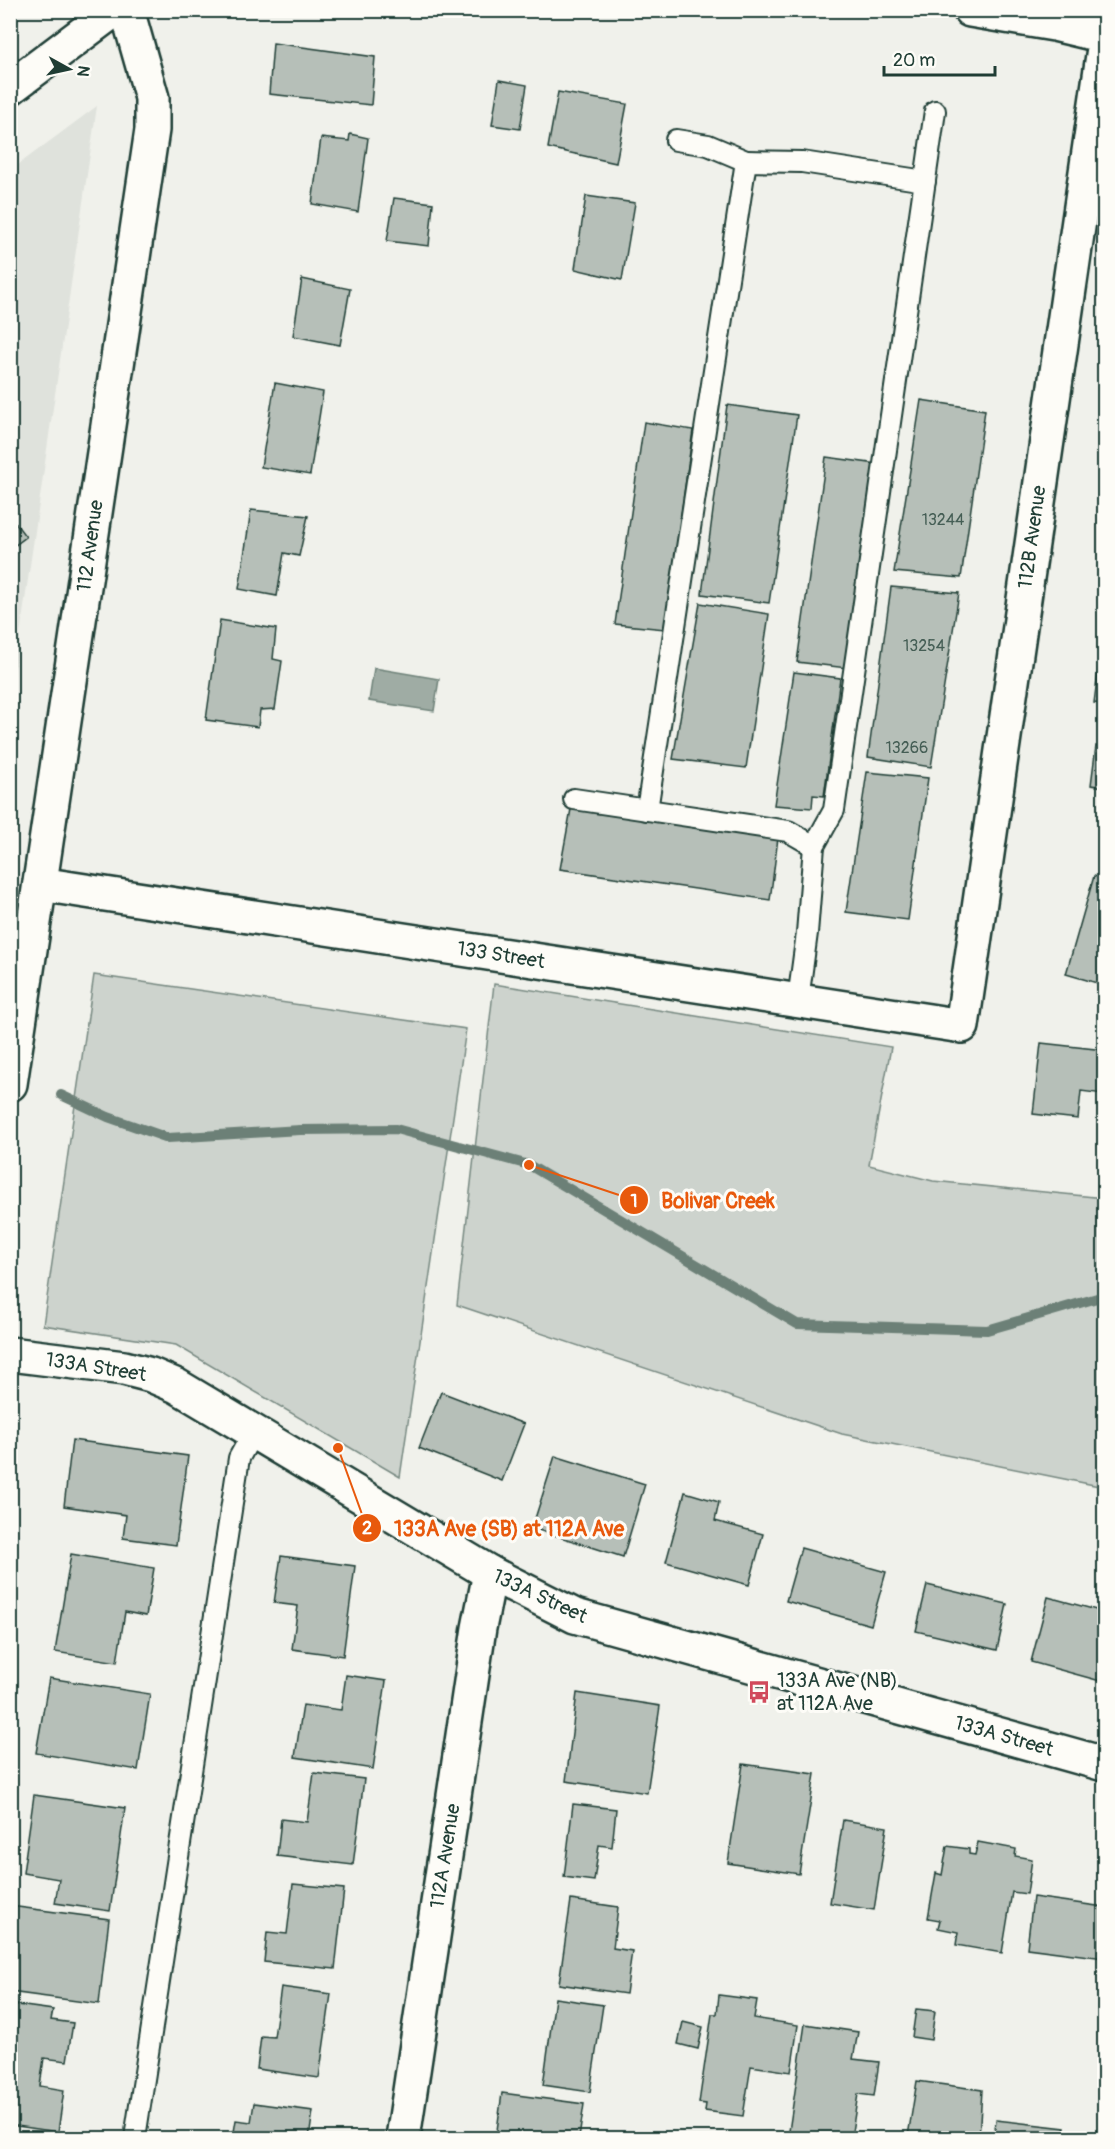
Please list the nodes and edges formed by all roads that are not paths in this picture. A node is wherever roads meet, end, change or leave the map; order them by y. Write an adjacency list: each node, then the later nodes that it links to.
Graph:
1 (114, 10): 6 (street)
2 (127, 10): 14 (street, 112 Avenue)
3 (970, 10): 4 (street)
4 (1104, 36)
5 (1104, 48): 16 (street, 112B Avenue)
6 (10, 88)
7 (935, 111): 10 (lane)
8 (676, 140): 9 (lane)
9 (746, 161): 10 (lane); 12 (lane)
10 (925, 181): 13 (lane)
11 (574, 799): 12 (lane)
12 (647, 810): 13 (lane)
13 (814, 846): 15 (lane)
14 (40, 884): 15 (street, 133 Street); 17 (street, 112 Avenue)
15 (798, 1000): 16 (street, 133 Street)
16 (962, 1026)
17 (10, 1084)
18 (10, 1354): 19 (street, 133A Street)
19 (254, 1431): 20 (street, 133A Street); 22 (lane)
20 (489, 1573): 21 (street, 133A Street); 23 (street, 112A Avenue)
21 (1104, 1764)
22 (135, 2139)
23 (403, 2139)

